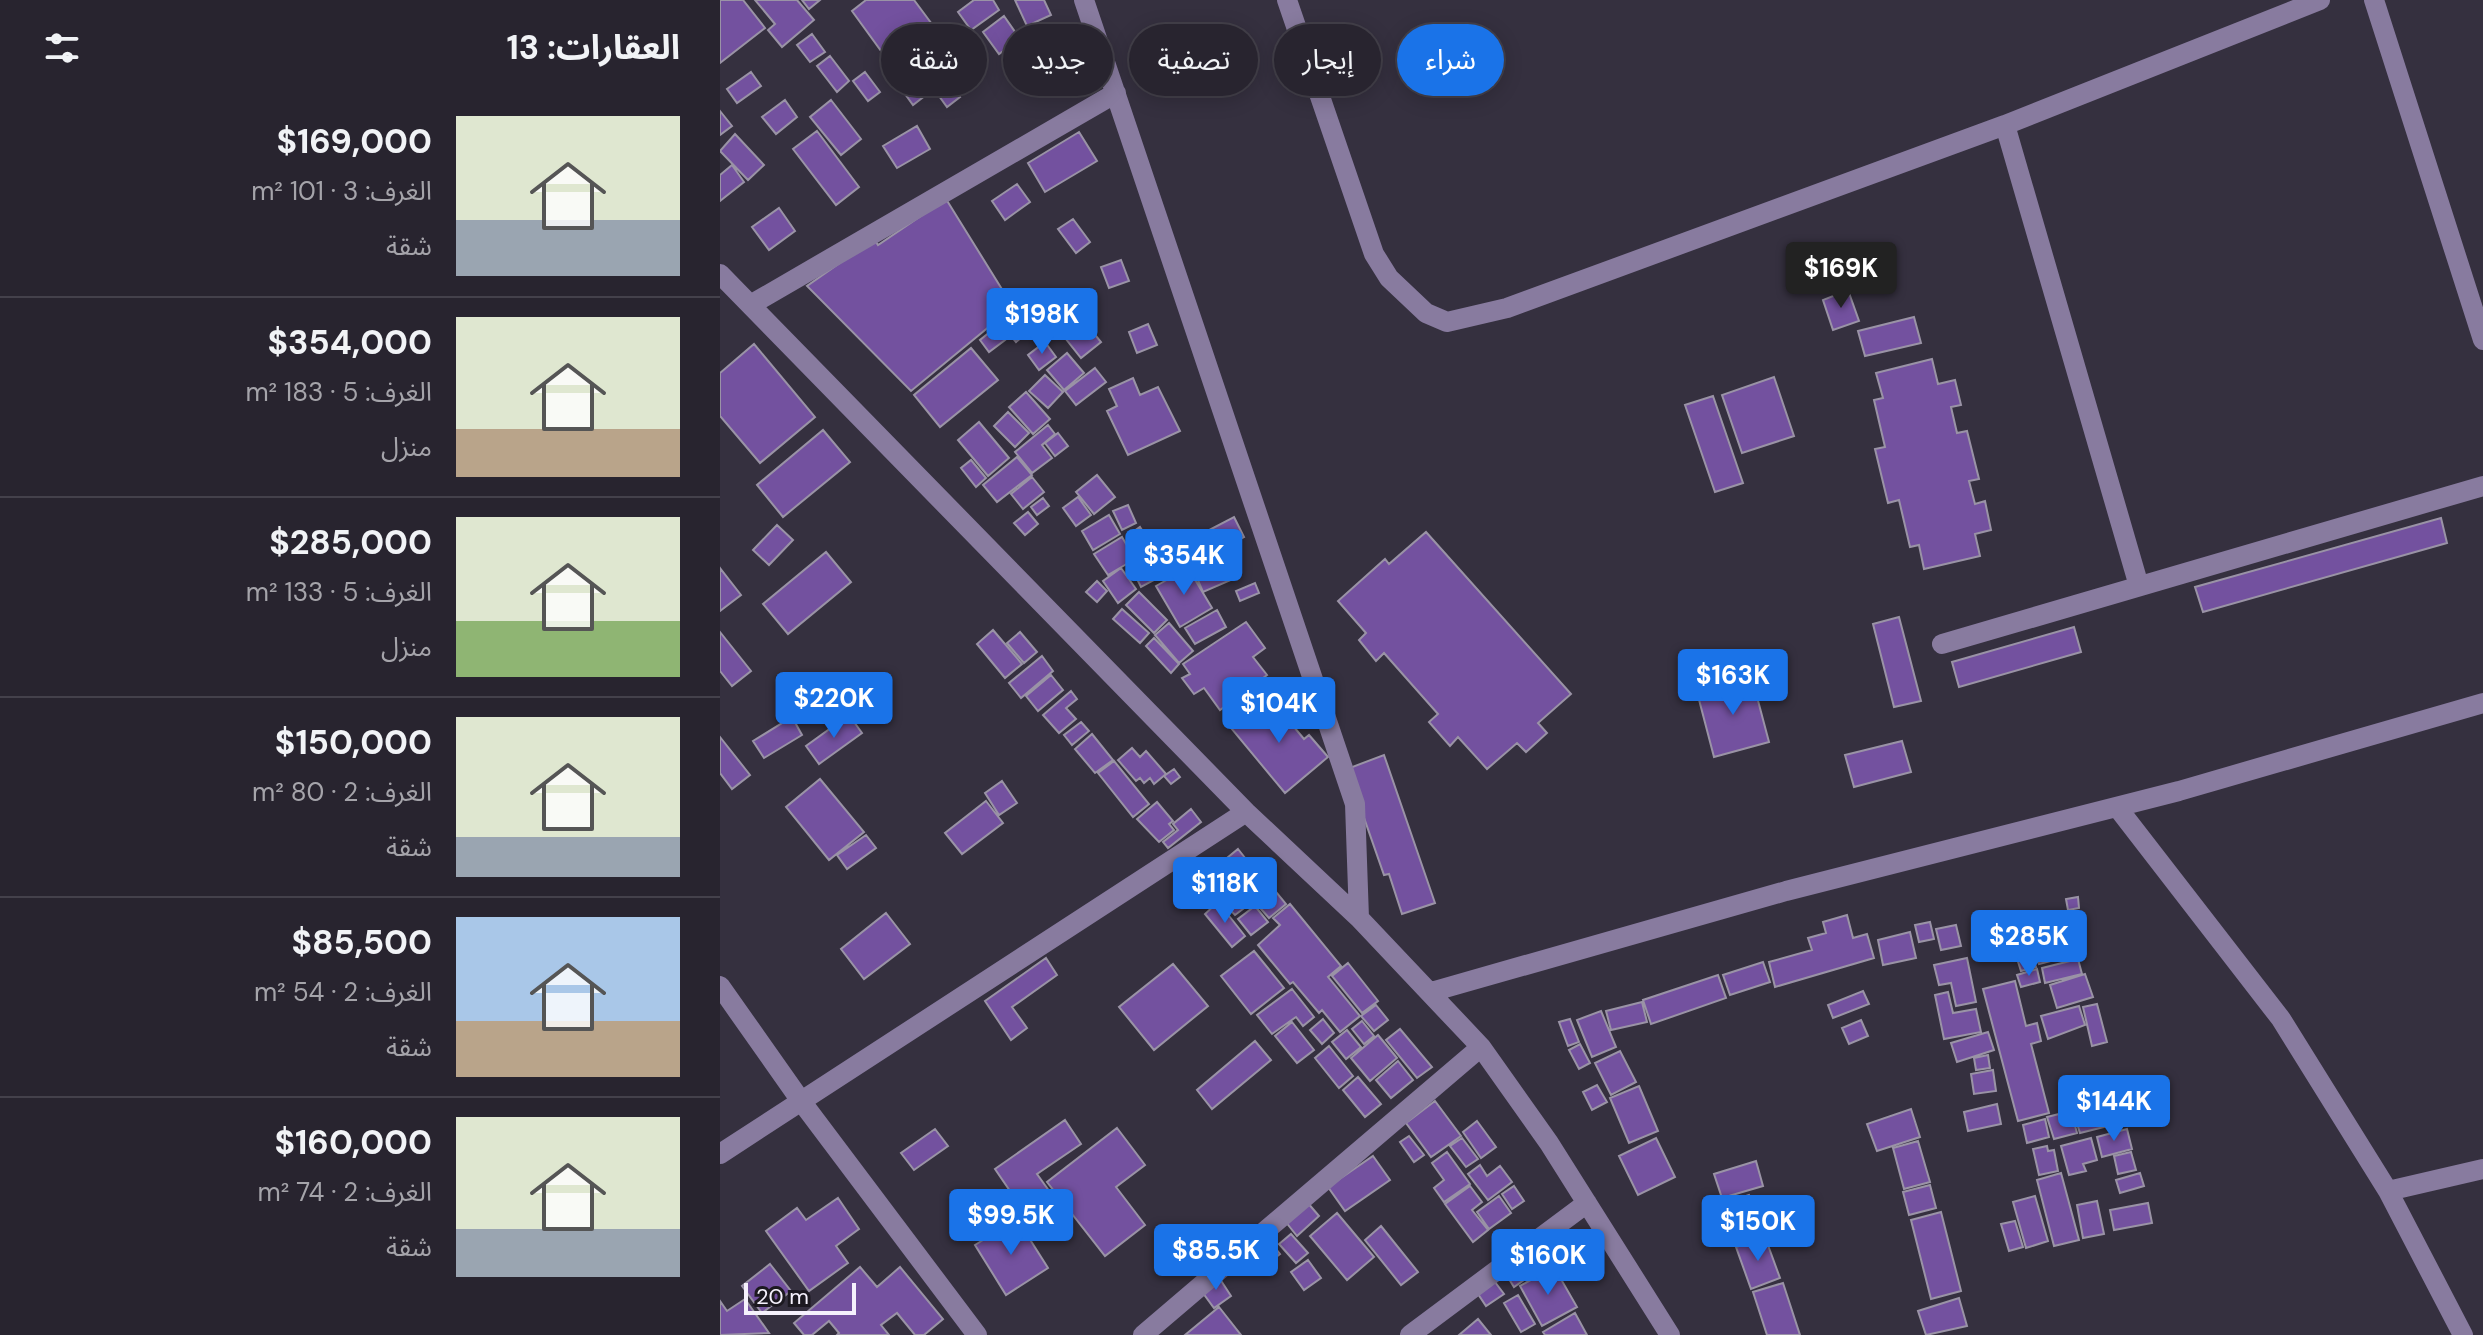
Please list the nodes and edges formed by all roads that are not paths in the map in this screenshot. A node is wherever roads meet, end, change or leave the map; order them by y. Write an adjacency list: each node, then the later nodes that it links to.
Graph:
1 (1084, 0): 5 (street)
2 (1287, 0): 6 (street)
3 (2320, 0): 6 (street)
4 (2374, 0): 9 (street)
5 (1116, 93): 8 (street); 16 (street)
6 (2005, 125): 11 (street)
7 (720, 274): 8 (street)
8 (752, 304): 15 (street)
9 (2483, 340)
10 (2483, 486): 11 (street)
11 (2139, 586): 12 (street)
12 (1942, 644)
13 (2483, 703): 14 (street)
14 (2117, 807): 18 (street); 23 (street)
15 (1246, 812): 16 (street); 20 (street)
16 (1359, 918): 18 (street)
17 (720, 986): 20 (street)
18 (1431, 992): 19 (street)
19 (1481, 1047): 24 (street); 26 (street)
20 (801, 1101): 21 (street); 25 (street)
21 (720, 1154)
22 (2483, 1169): 23 (street)
23 (2388, 1191): 29 (street)
24 (1587, 1203): 27 (street); 28 (street)
25 (977, 1335)
26 (1143, 1335)
27 (1410, 1335)
28 (1670, 1335)
29 (2463, 1335)

